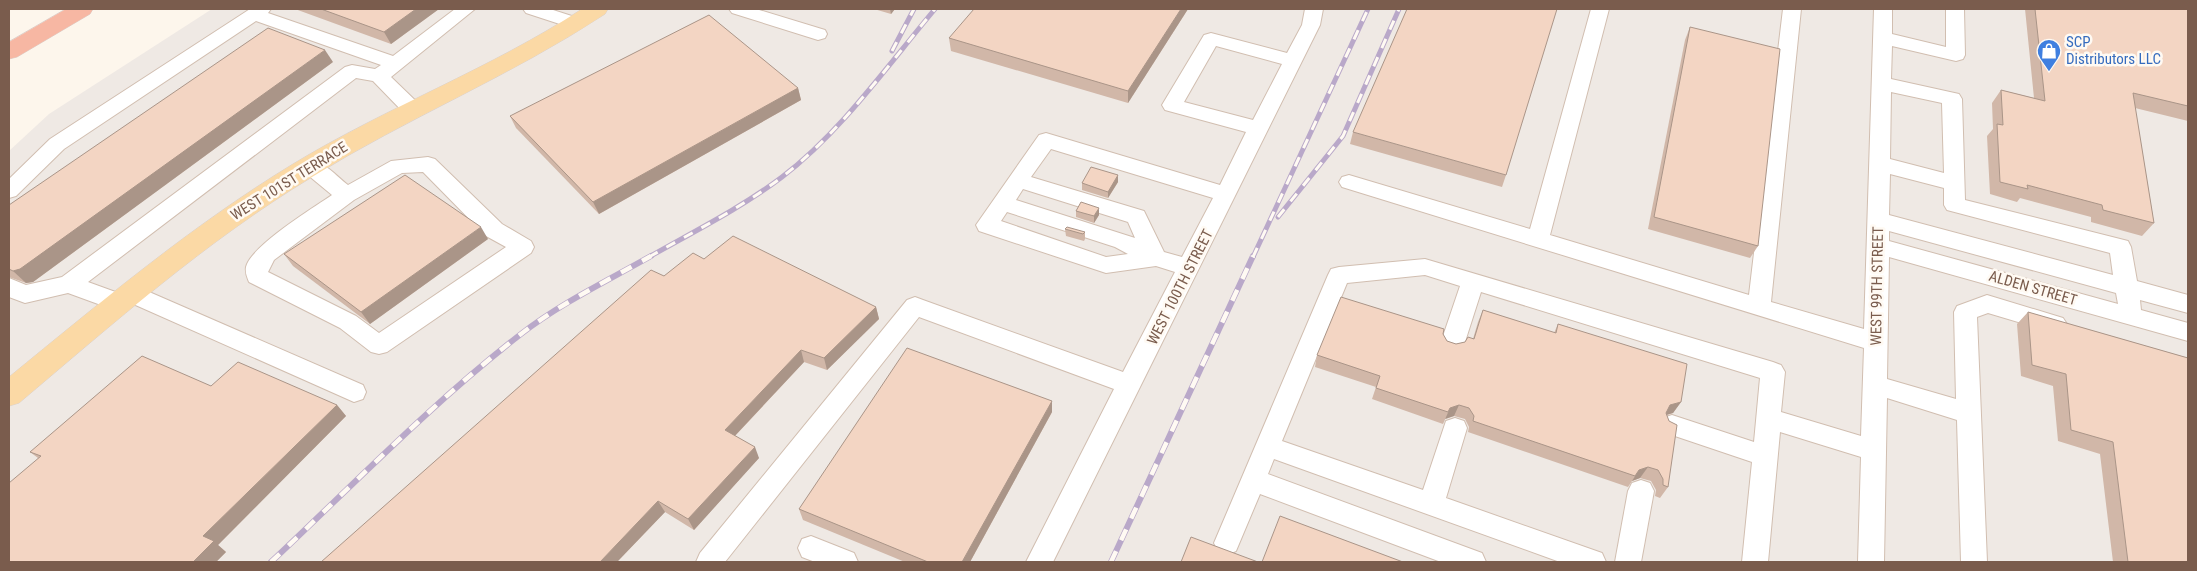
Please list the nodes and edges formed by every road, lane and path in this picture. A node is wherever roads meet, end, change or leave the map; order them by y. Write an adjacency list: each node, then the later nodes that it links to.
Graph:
1 (82, 9): 15 (highway)
2 (466, 9): 17 (street)
3 (532, 9): 12 (street)
4 (597, 9): 12 (main road, WEST 101ST TERRACE)
5 (738, 9): 13 (street)
6 (1314, 9): 16 (street, WEST 100TH STREET)
7 (1600, 9): 29 (street)
8 (1792, 9): 38 (street)
9 (1882, 9): 14 (street, WEST 99TH STREET)
10 (1955, 9): 14 (street)
11 (257, 12): 17 (street); 25 (street)
12 (575, 23): 19 (main road, WEST 101ST TERRACE)
13 (818, 34)
14 (1882, 38): 18 (street, WEST 99TH STREET)
15 (9, 52)
16 (1293, 61): 20 (street, WEST 100TH STREET); 20 (street)
17 (387, 69): 19 (street); 33 (street)
18 (1881, 83): 21 (street, WEST 99TH STREET); 24 (street)
19 (413, 110): 22 (main road, WEST 101ST TERRACE)
20 (1259, 129): 26 (street, WEST 100TH STREET)
21 (1880, 164): 24 (street); 28 (street, WEST 99TH STREET)
22 (310, 166): 27 (street); 36 (main road, WEST 101ST TERRACE)
23 (1349, 182): 29 (street)
24 (1954, 183): 35 (street)
25 (9, 192)
26 (1226, 194): 31 (street, WEST 100TH STREET); 31 (street)
27 (347, 195): 27 (street)
28 (1878, 220): 30 (street, WEST 99TH STREET); 35 (street, ALDEN STREET)
29 (1538, 239): 38 (street)
30 (1878, 246): 39 (street, ALDEN STREET); 42 (street, WEST 99TH STREET)
31 (1189, 268): 44 (street, WEST 100TH STREET)
32 (1473, 282): 43 (street); 49 (street); 52 (street)
33 (69, 284): 34 (street); 36 (street)
34 (9, 287)
35 (2126, 287): 37 (street, ALDEN STREET); 39 (street)
36 (126, 299): 46 (street); 47 (main road, WEST 101ST TERRACE)
37 (2188, 304)
38 (1759, 307): 42 (street)
39 (2130, 316): 41 (street, ALDEN STREET)
40 (2073, 329): 48 (street)
41 (2188, 332)
42 (1876, 342): 45 (street, WEST 99TH STREET)
43 (1452, 345)
44 (1130, 385): 60 (street); 62 (street, WEST 100TH STREET)
45 (1875, 385): 48 (street); 53 (street, WEST 99TH STREET)
46 (354, 392)
47 (9, 394)
48 (1968, 413): 68 (street)
49 (1768, 418): 53 (street); 54 (street)
50 (1672, 426): 54 (street)
51 (1455, 428): 57 (street)
52 (1267, 446): 55 (street); 57 (street)
53 (1874, 450): 67 (street, WEST 99TH STREET)
54 (1765, 456): 66 (street)
55 (1253, 480): 58 (street); 63 (street)
56 (1641, 491): 65 (street)
57 (1431, 505): 64 (street)
58 (1227, 543)
59 (811, 548): 61 (street)
60 (709, 562)
61 (845, 562)
62 (1039, 562)
63 (1473, 562)
64 (1593, 562)
65 (1628, 562)
66 (1755, 562)
67 (1871, 562)
68 (1974, 562)

